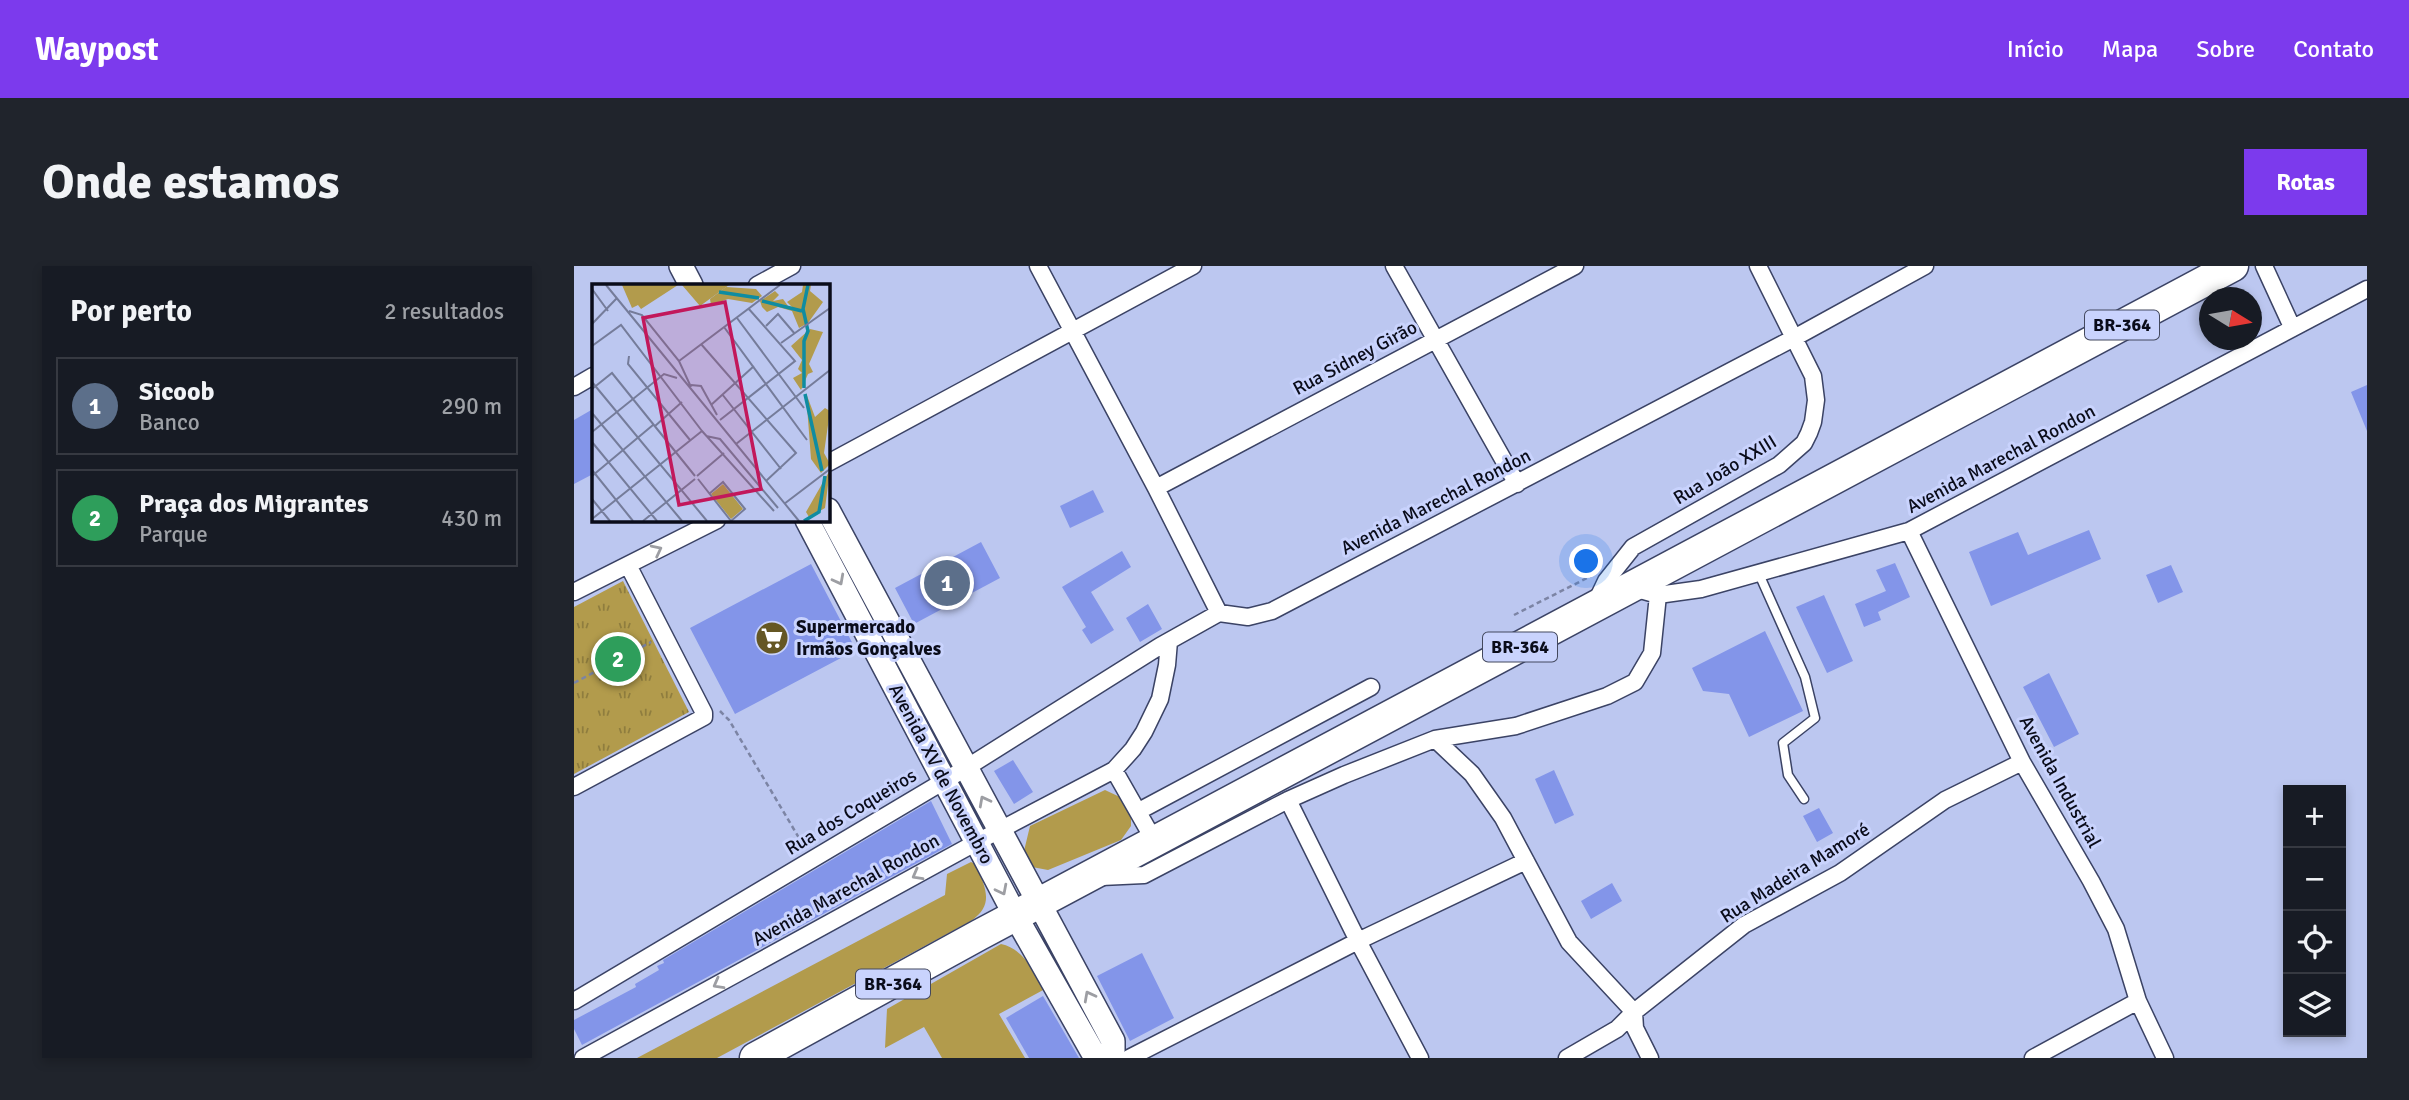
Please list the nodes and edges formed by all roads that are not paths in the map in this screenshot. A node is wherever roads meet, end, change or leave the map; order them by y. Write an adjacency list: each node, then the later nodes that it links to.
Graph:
1 (681, 266): 11 (street)
2 (792, 266): 12 (street)
3 (1038, 266): 15 (street)
4 (1194, 266): 15 (street)
5 (1394, 266): 17 (street)
6 (1575, 266): 17 (street, Rua Sidney Girão)
7 (1758, 266): 16 (street, Rua João XXIII)
8 (1925, 266): 16 (street, Avenida Marechal Rondon)
9 (2233, 266): 29 (highway, BR-364)
10 (2264, 266): 14 (street)
11 (690, 284)
12 (759, 284)
13 (2367, 289): 14 (street, Avenida Marechal Rondon)
14 (2292, 327): 26 (street, Avenida Marechal Rondon)
15 (1072, 330): 20 (street); 22 (street)
16 (1794, 338): 21 (street, Avenida Marechal Rondon); 29 (street, Rua João XXIII)
17 (1435, 340): 21 (street); 22 (street, Rua Sidney Girão)
18 (592, 377): 19 (street)
19 (574, 387)
20 (830, 462)
21 (1517, 484): 31 (street, Avenida Marechal Rondon)
22 (1156, 488): 31 (street)
23 (830, 514): 36 (street, Avenida XV de Novembro)
24 (713, 522): 27 (street, one-way to 24)
25 (808, 522): 38 (street, Avenida XV de Novembro, one-way to 38)
26 (1909, 531): 28 (street, Avenida Marechal Rondon); 35 (street, Avenida Industrial)
27 (628, 565): 30 (street); 39 (street)
28 (1759, 574): 29 (street, Avenida Marechal Rondon); 40 (lane)
29 (1636, 581): 34 (street); 45 (highway, BR-364)
30 (574, 592)
31 (1219, 613): 32 (street, Rua dos Coqueiros)
32 (1169, 641): 36 (street, Rua dos Coqueiros); 37 (street, Avenida Marechal Rondon)
33 (1371, 687): 42 (street)
34 (1435, 740): 41 (street); 46 (street)
35 (2022, 762): 51 (street, Avenida Industrial); 52 (street, Rua Madeira Mamoré)
36 (966, 768): 38 (street, Rua dos Coqueiros); 43 (street, Avenida XV de Novembro, one-way to 36)
37 (1114, 770): 42 (street); 43 (street, Avenida Marechal Rondon)
38 (945, 780): 44 (street, Avenida XV de Novembro); 50 (street, Rua dos Coqueiros)
39 (574, 787)
40 (1804, 799)
41 (1288, 800): 47 (street); 49 (street)
42 (1139, 811): 45 (street)
43 (999, 830): 44 (street, Avenida Marechal Rondon); 48 (street, Avenida XV de Novembro)
44 (977, 842): 48 (street, Avenida XV de Novembro, one-way to 48); 53 (street, Avenida Marechal Rondon, one-way to 53)
45 (1155, 842): 47 (highway, BR-364)
46 (1526, 862): 49 (street); 52 (street)
47 (1088, 878): 48 (highway, BR-364)
48 (1028, 910): 54 (highway, BR-364); 55 (street); 56 (street, one-way to 48)
49 (1358, 941): 57 (street); 58 (street)
50 (574, 1001)
51 (2138, 1001): 61 (street); 62 (street, Avenida Industrial)
52 (1634, 1012): 59 (street, Rua Madeira Mamoré); 60 (street)
53 (583, 1058)
54 (755, 1058)
55 (1101, 1058)
56 (1113, 1058)
57 (1129, 1058)
58 (1420, 1058)
59 (1567, 1058)
60 (1650, 1058)
61 (2033, 1058)
62 (2165, 1058)

